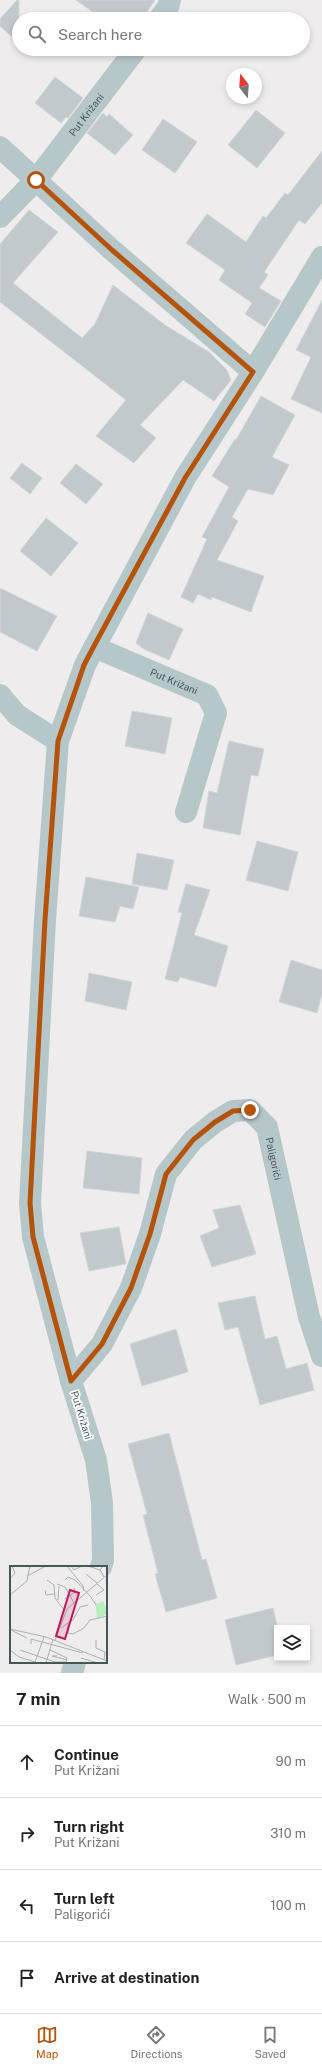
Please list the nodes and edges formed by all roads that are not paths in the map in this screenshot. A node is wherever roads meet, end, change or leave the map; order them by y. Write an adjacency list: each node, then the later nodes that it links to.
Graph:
1 (170, 0): 2 (street)
2 (164, 12)
3 (131, 56): 5 (street, Put Križani)
4 (0, 147): 5 (street)
5 (36, 180): 6 (street, Put Križani); 8 (street)
6 (0, 217)
7 (322, 257): 8 (street, Put Križani)
8 (253, 372): 9 (street, Put Križani)
9 (94, 646): 11 (street, Put Križani); 12 (street, Put Križani)
10 (0, 695): 11 (street)
11 (58, 741): 14 (street, Put Križani)
12 (186, 812)
13 (322, 1356): 14 (street, Paligorići)
14 (71, 1381): 15 (street, Put Križani)
15 (101, 1566)
16 (75, 1663): 17 (street)
17 (72, 1673)

